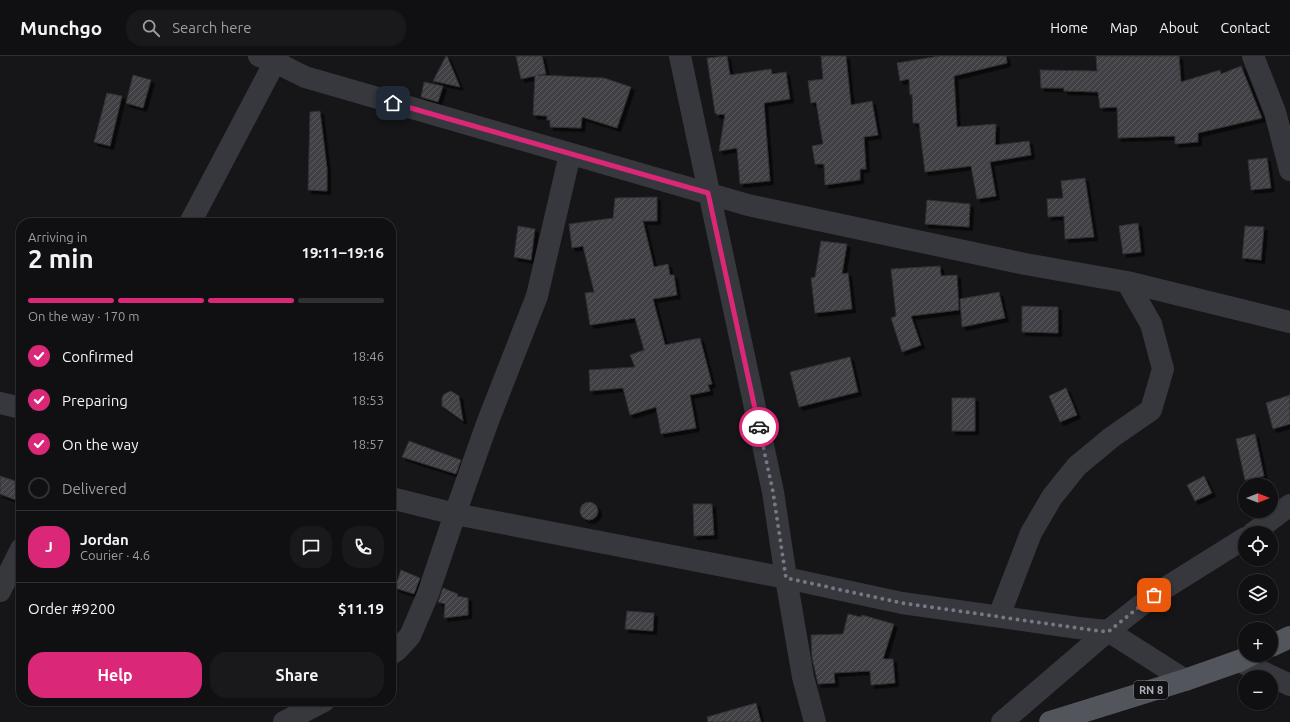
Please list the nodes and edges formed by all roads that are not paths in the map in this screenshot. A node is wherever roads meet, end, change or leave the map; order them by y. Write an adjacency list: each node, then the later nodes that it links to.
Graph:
1 (680, 56): 6 (street)
2 (1253, 56): 5 (street)
3 (271, 58): 4 (street); 7 (street)
4 (570, 154): 6 (street); 14 (street)
5 (1290, 170)
6 (708, 193): 8 (street); 18 (street)
7 (192, 218)
8 (1127, 282): 9 (street); 20 (street)
9 (1290, 322)
10 (0, 403): 11 (street)
11 (16, 407)
12 (396, 499): 14 (street)
13 (1290, 505): 15 (street)
14 (455, 514): 18 (street); 24 (street)
15 (1262, 526)
16 (1238, 542): 21 (street)
17 (16, 559): 19 (street)
18 (786, 578): 20 (street); 31 (street)
19 (0, 591)
20 (999, 616): 21 (street)
21 (1108, 632): 27 (street); 32 (street)
22 (1290, 637): 23 (main road)
23 (1278, 643)
24 (396, 651)
25 (1238, 661): 27 (main road, RN 8)
26 (1252, 662): 28 (street)
27 (1185, 680): 33 (main road, RN 8)
28 (1290, 685)
29 (314, 706): 30 (street)
30 (284, 722)
31 (815, 722)
32 (1002, 722)
33 (1050, 722)

